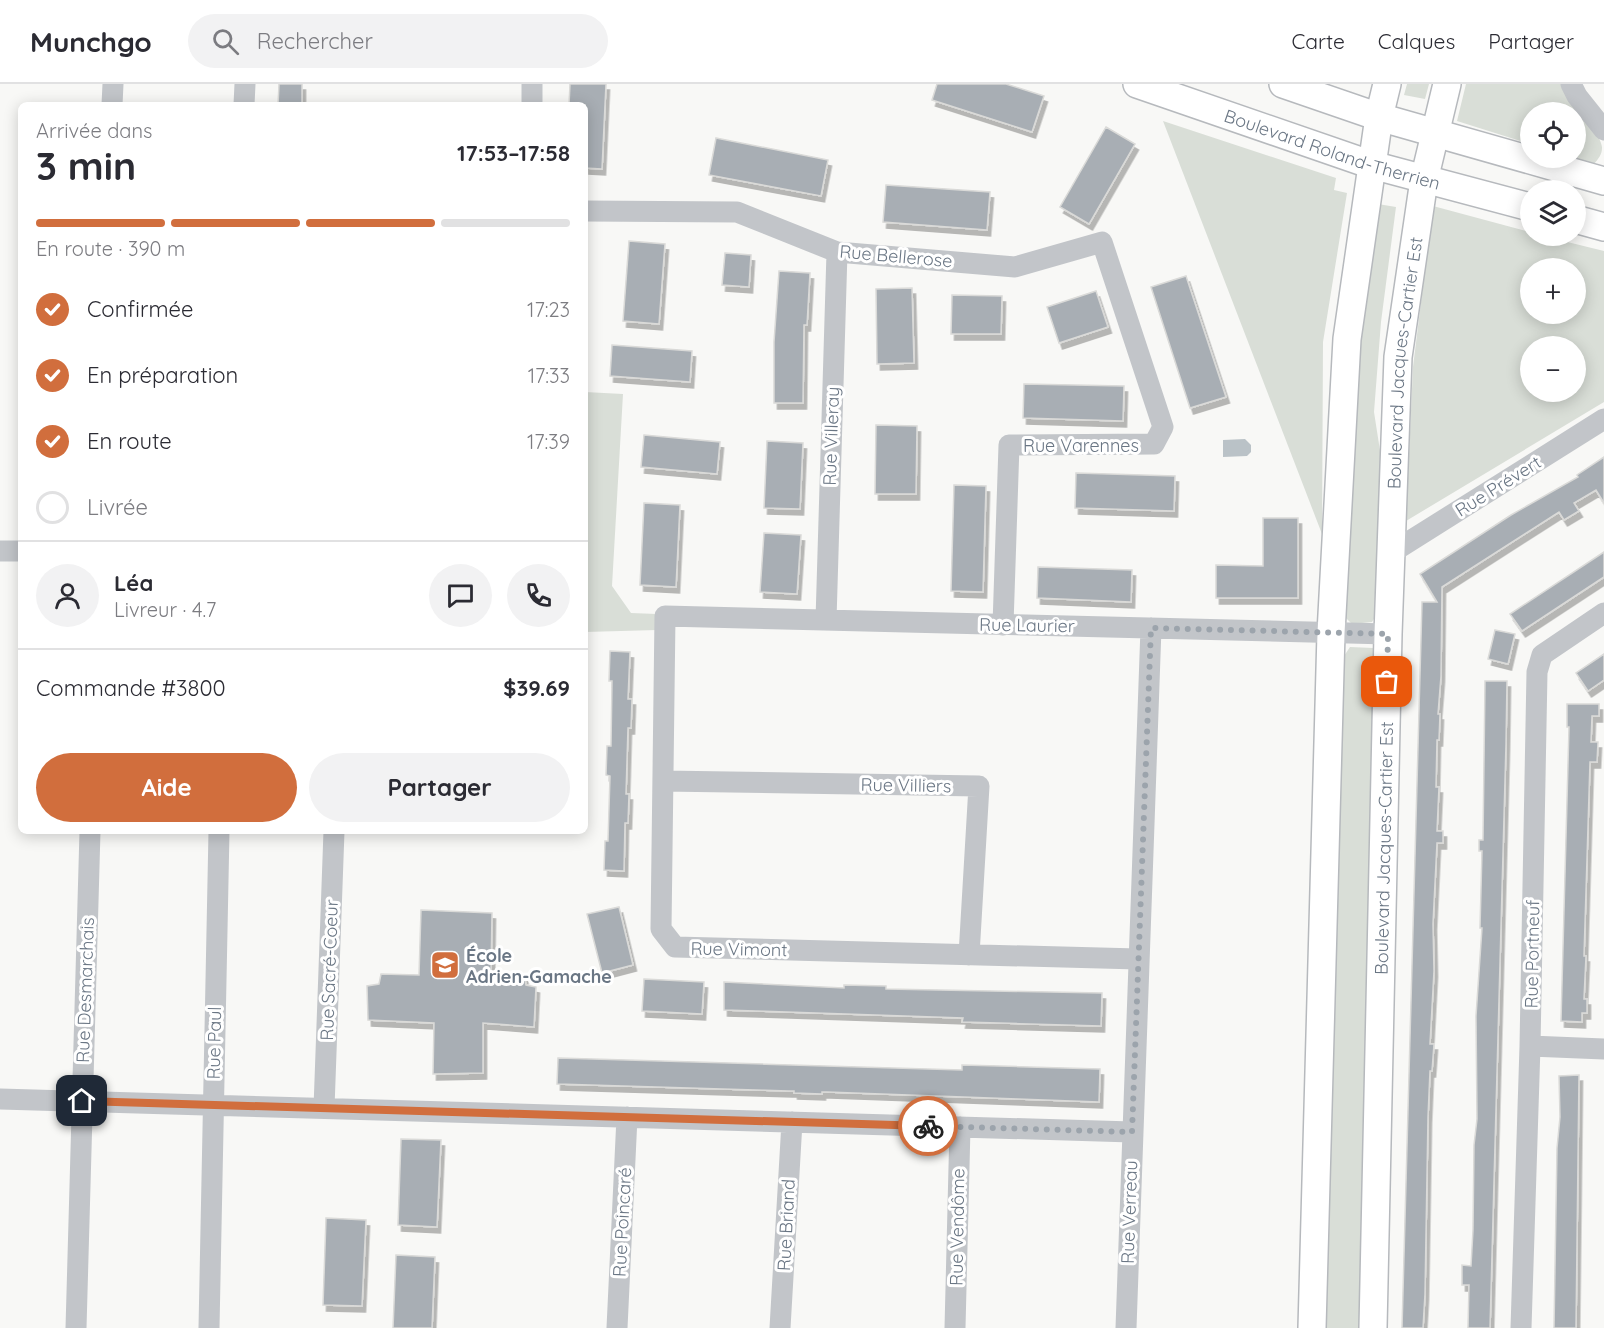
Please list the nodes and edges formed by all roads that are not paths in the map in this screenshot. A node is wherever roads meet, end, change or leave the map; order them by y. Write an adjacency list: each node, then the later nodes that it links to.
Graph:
1 (113, 84): 9 (street)
2 (245, 84): 10 (street)
3 (532, 84): 11 (street)
4 (1137, 84): 15 (main road, Boulevard Roland-Therrien)
5 (1283, 84): 12 (main road)
6 (1387, 84): 12 (main road)
7 (1447, 84): 14 (main road, Boulevard Jacques-Cartier Est)
8 (1570, 84): 13 (street)
9 (112, 102)
10 (244, 102)
11 (532, 102)
12 (1379, 117): 14 (main road); 15 (main road)
13 (1604, 130)
14 (1434, 133): 16 (main road); 17 (main road, Boulevard Jacques-Cartier Est)
15 (1372, 165): 17 (main road, Boulevard Roland-Therrien); 33 (main road)
16 (1603, 178)
17 (1424, 180): 18 (main road, Boulevard Roland-Therrien); 27 (main road, Boulevard Jacques-Cartier Est)
18 (1520, 204)
19 (588, 211): 23 (street, Rue Bellerose)
20 (1586, 222): 21 (main road)
21 (1604, 227)
22 (1102, 242): 23 (street, Rue Bellerose); 31 (street, Rue Varennes)
23 (837, 252): 30 (street, Rue Villeray)
24 (1604, 419): 27 (street, Rue Prévert)
25 (0, 551): 26 (street)
26 (18, 551)
27 (1391, 553): 34 (main road, Boulevard Jacques-Cartier Est)
28 (1604, 613): 41 (street, Rue Portneuf)
29 (665, 616): 30 (street, Rue Laurier); 35 (street, Rue Vimont)
30 (826, 621): 31 (street, Rue Laurier)
31 (1004, 625): 32 (street, Rue Laurier)
32 (1151, 628): 33 (street, Rue Laurier); 40 (street, Rue Verreau)
33 (1331, 633): 34 (street, Rue Laurier); 57 (main road)
34 (1388, 634): 58 (main road, Boulevard Jacques-Cartier Est)
35 (663, 781): 39 (street, Rue Vimont); 39 (street, Rue Villiers)
36 (90, 834): 44 (street, Rue Desmarchais)
37 (219, 834): 45 (street, Rue Paul)
38 (334, 834): 46 (street, Rue Sacré-Coeur)
39 (969, 955): 40 (street, Rue Vimont)
40 (1138, 959): 50 (street, Rue Verreau)
41 (1530, 1046): 42 (street); 59 (street, Rue Portneuf)
42 (1604, 1049)
43 (0, 1099): 44 (street)
44 (82, 1101): 45 (street); 51 (street, Rue Desmarchais)
45 (213, 1105): 46 (street); 52 (street, Rue Paul)
46 (324, 1108): 47 (street)
47 (627, 1117): 48 (street); 53 (street, Rue Poincaré)
48 (792, 1122): 49 (street); 54 (street, Rue Briand)
49 (960, 1126): 50 (street); 55 (street, Rue Vendôme)
50 (1132, 1132): 56 (street, Rue Verreau)
51 (76, 1328)
52 (209, 1328)
53 (617, 1328)
54 (780, 1328)
55 (955, 1328)
56 (1126, 1328)
57 (1312, 1328)
58 (1373, 1328)
59 (1521, 1328)

